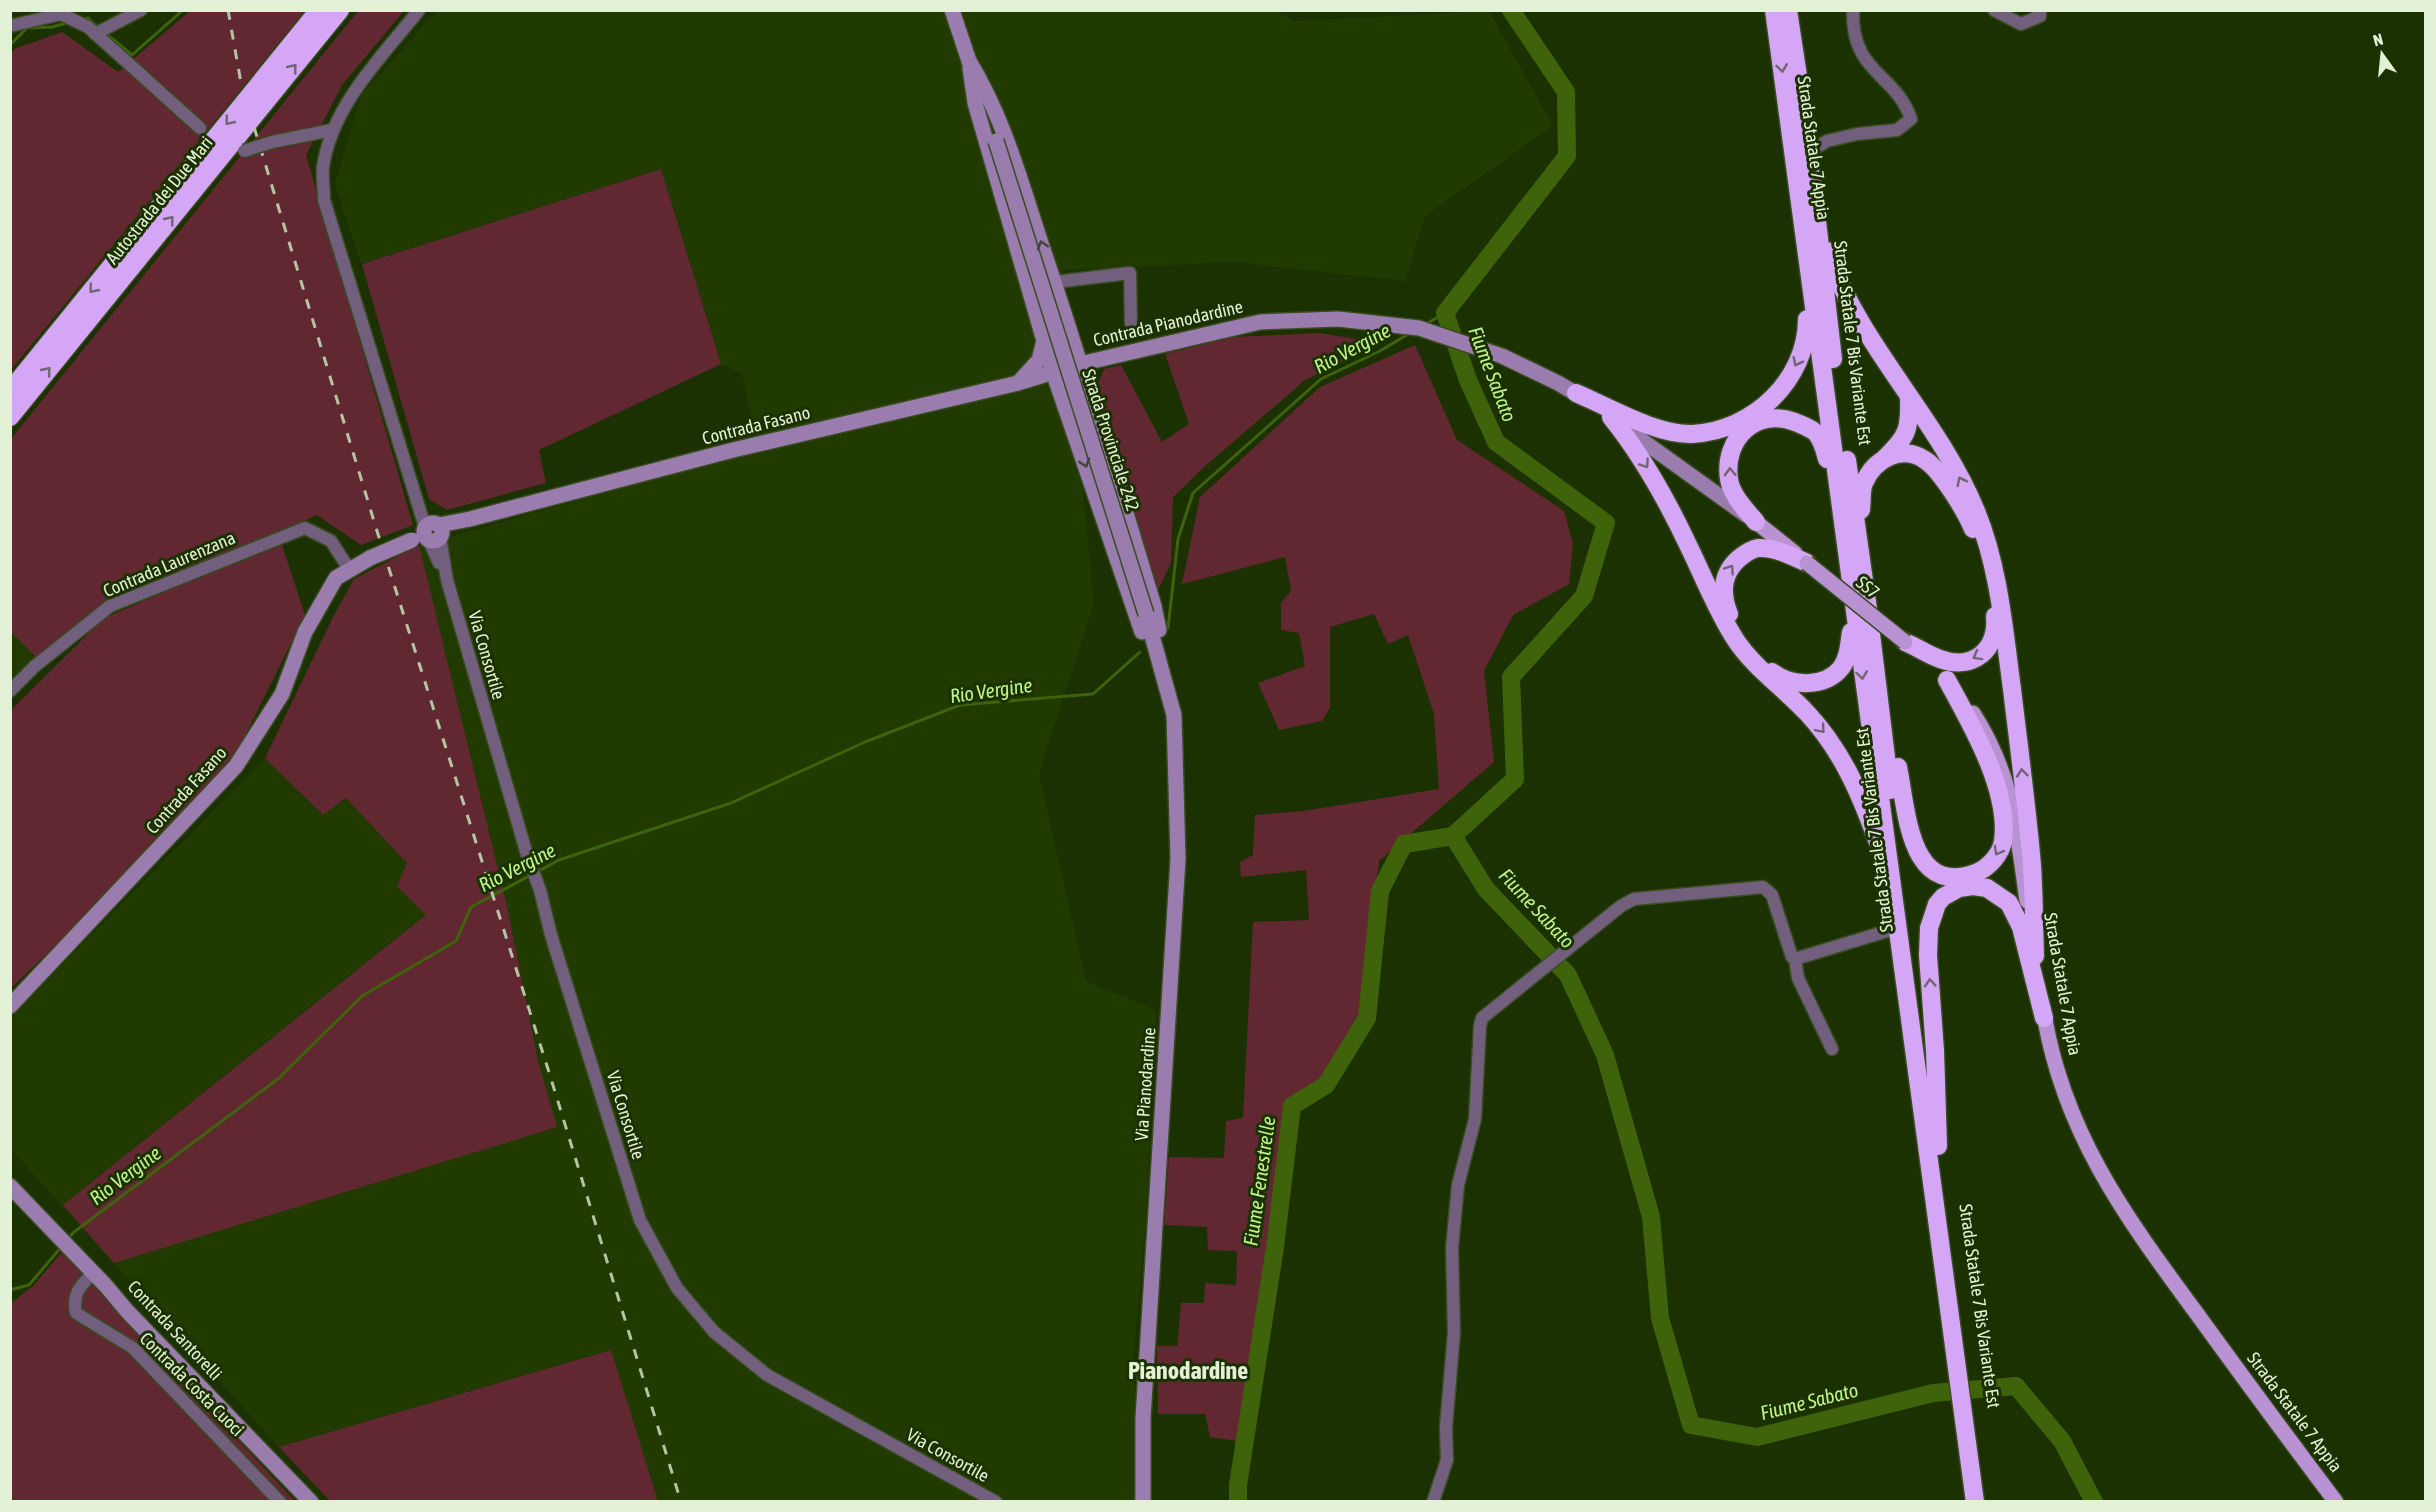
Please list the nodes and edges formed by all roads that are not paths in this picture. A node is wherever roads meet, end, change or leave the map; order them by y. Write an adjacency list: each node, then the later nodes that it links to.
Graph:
1 (141, 10): 12 (street)
2 (319, 10): 28 (highway, Autostrada dei Due Mari, one-way to 28)
3 (340, 10): 32 (highway, Autostrada dei Due Mari, one-way to 3)
4 (419, 10): 15 (street, Via Consortile)
5 (952, 10): 13 (street)
6 (1774, 10): 18 (highway, Strada Statale 7 Appia / SS7, one-way to 18)
7 (1788, 10): 17 (highway, Strada Statale 7 Appia / SS7)
8 (1853, 10): 17 (street)
9 (1994, 10): 10 (street)
10 (2040, 10)
11 (10, 26): 12 (street)
12 (95, 34): 14 (street)
13 (969, 61): 19 (street, one-way to 13); 21 (street); 43 (street, Strada Provinciale 242, bridge)
14 (200, 128)
15 (332, 130): 16 (street, bridge); 37 (street, Via Consortile)
16 (244, 151)
17 (1809, 152): 30 (highway, SS7); 40 (highway, Strada Statale 7 Bis Variante Est)
18 (1803, 222): 29 (highway, one-way to 29); 35 (highway, Strada Statale 7 Appia / SS7)
19 (1055, 282): 20 (street); 22 (street)
20 (1131, 322)
21 (1044, 340): 25 (street); 26 (street)
22 (1073, 340): 23 (street); 24 (street)
23 (1108, 357): 24 (street, Contrada Pianodardine); 27 (street); 29 (street, Contrada Pianodardine)
24 (1080, 364): 25 (street, Contrada Pianodardine); 27 (street)
25 (1053, 372): 26 (street, Contrada Fasano); 31 (street)
26 (1023, 381): 31 (street); 37 (street, Contrada Fasano)
27 (1088, 388): 43 (street)
28 (10, 391)
29 (1576, 393): 33 (street, Contrada Pianodardine)
30 (1909, 396): 34 (highway); 48 (highway, SS7, one-way to 30)
31 (1067, 408): 43 (street, one-way to 43)
32 (10, 417)
33 (1611, 417): 36 (street, Contrada Pianodardine); 46 (highway, one-way to 46)
34 (1885, 458): 40 (highway); 42 (highway, one-way to 42)
35 (1842, 520): 36 (highway, one-way to 35); 40 (highway, Strada Statale 7 Appia / SS7)
36 (1755, 522): 38 (main road, SS7)
37 (430, 532): 39 (street, Contrada Fasano, bridge); 60 (street, Via Consortile)
38 (1807, 563): 40 (highway, SS7, one-way to 38); 42 (main road, SS7 / SS7, bridge)
39 (349, 569): 45 (street, Contrada Laurenzana); 50 (street, Contrada Fasano)
40 (1856, 577): 41 (highway, Strada Statale 7 Bis Variante Est); 46 (highway, Strada Statale 7 Bis Variante Est, one-way to 46)
41 (1869, 609): 44 (highway, one-way to 41); 53 (highway, Strada Statale 7 Bis Variante Est)
42 (1905, 642): 44 (main road, Strada Statale 7 Appia / SS7)
43 (1162, 669): 61 (street, Via Pianodardine)
44 (1947, 680): 48 (main road, Strada Statale 7 Appia / SS7)
45 (10, 691)
46 (1892, 891): 47 (highway, Strada Statale 7 Bis Variante Est)
47 (1897, 928): 49 (street); 56 (highway, Strada Statale 7 Bis Variante Est)
48 (2035, 957): 51 (main road, Strada Statale 7 Appia / SS7)
49 (1796, 959): 52 (street); 62 (street)
50 (10, 1006)
51 (2044, 1018): 53 (highway, one-way to 51); 65 (main road, Strada Statale 7 Appia / SS7)
52 (1832, 1049)
53 (1938, 1146): 56 (highway, Strada Statale 7 Bis Variante Est)
54 (10, 1186): 55 (street, Contrada Santorelli)
55 (93, 1273): 58 (street, Contrada Costa Cuoci); 59 (street, Contrada Santorelli)
56 (1958, 1342): 57 (highway, Strada Statale 7 Bis Variante Est)
57 (1970, 1421): 63 (highway, Strada Statale 7 Bis Variante Est); 64 (highway, Strada Statale 7 Bis Variante Est)
58 (280, 1502)
59 (311, 1502)
60 (996, 1502)
61 (1143, 1502)
62 (1433, 1502)
63 (1975, 1502)
64 (1985, 1502)
65 (2336, 1502)

